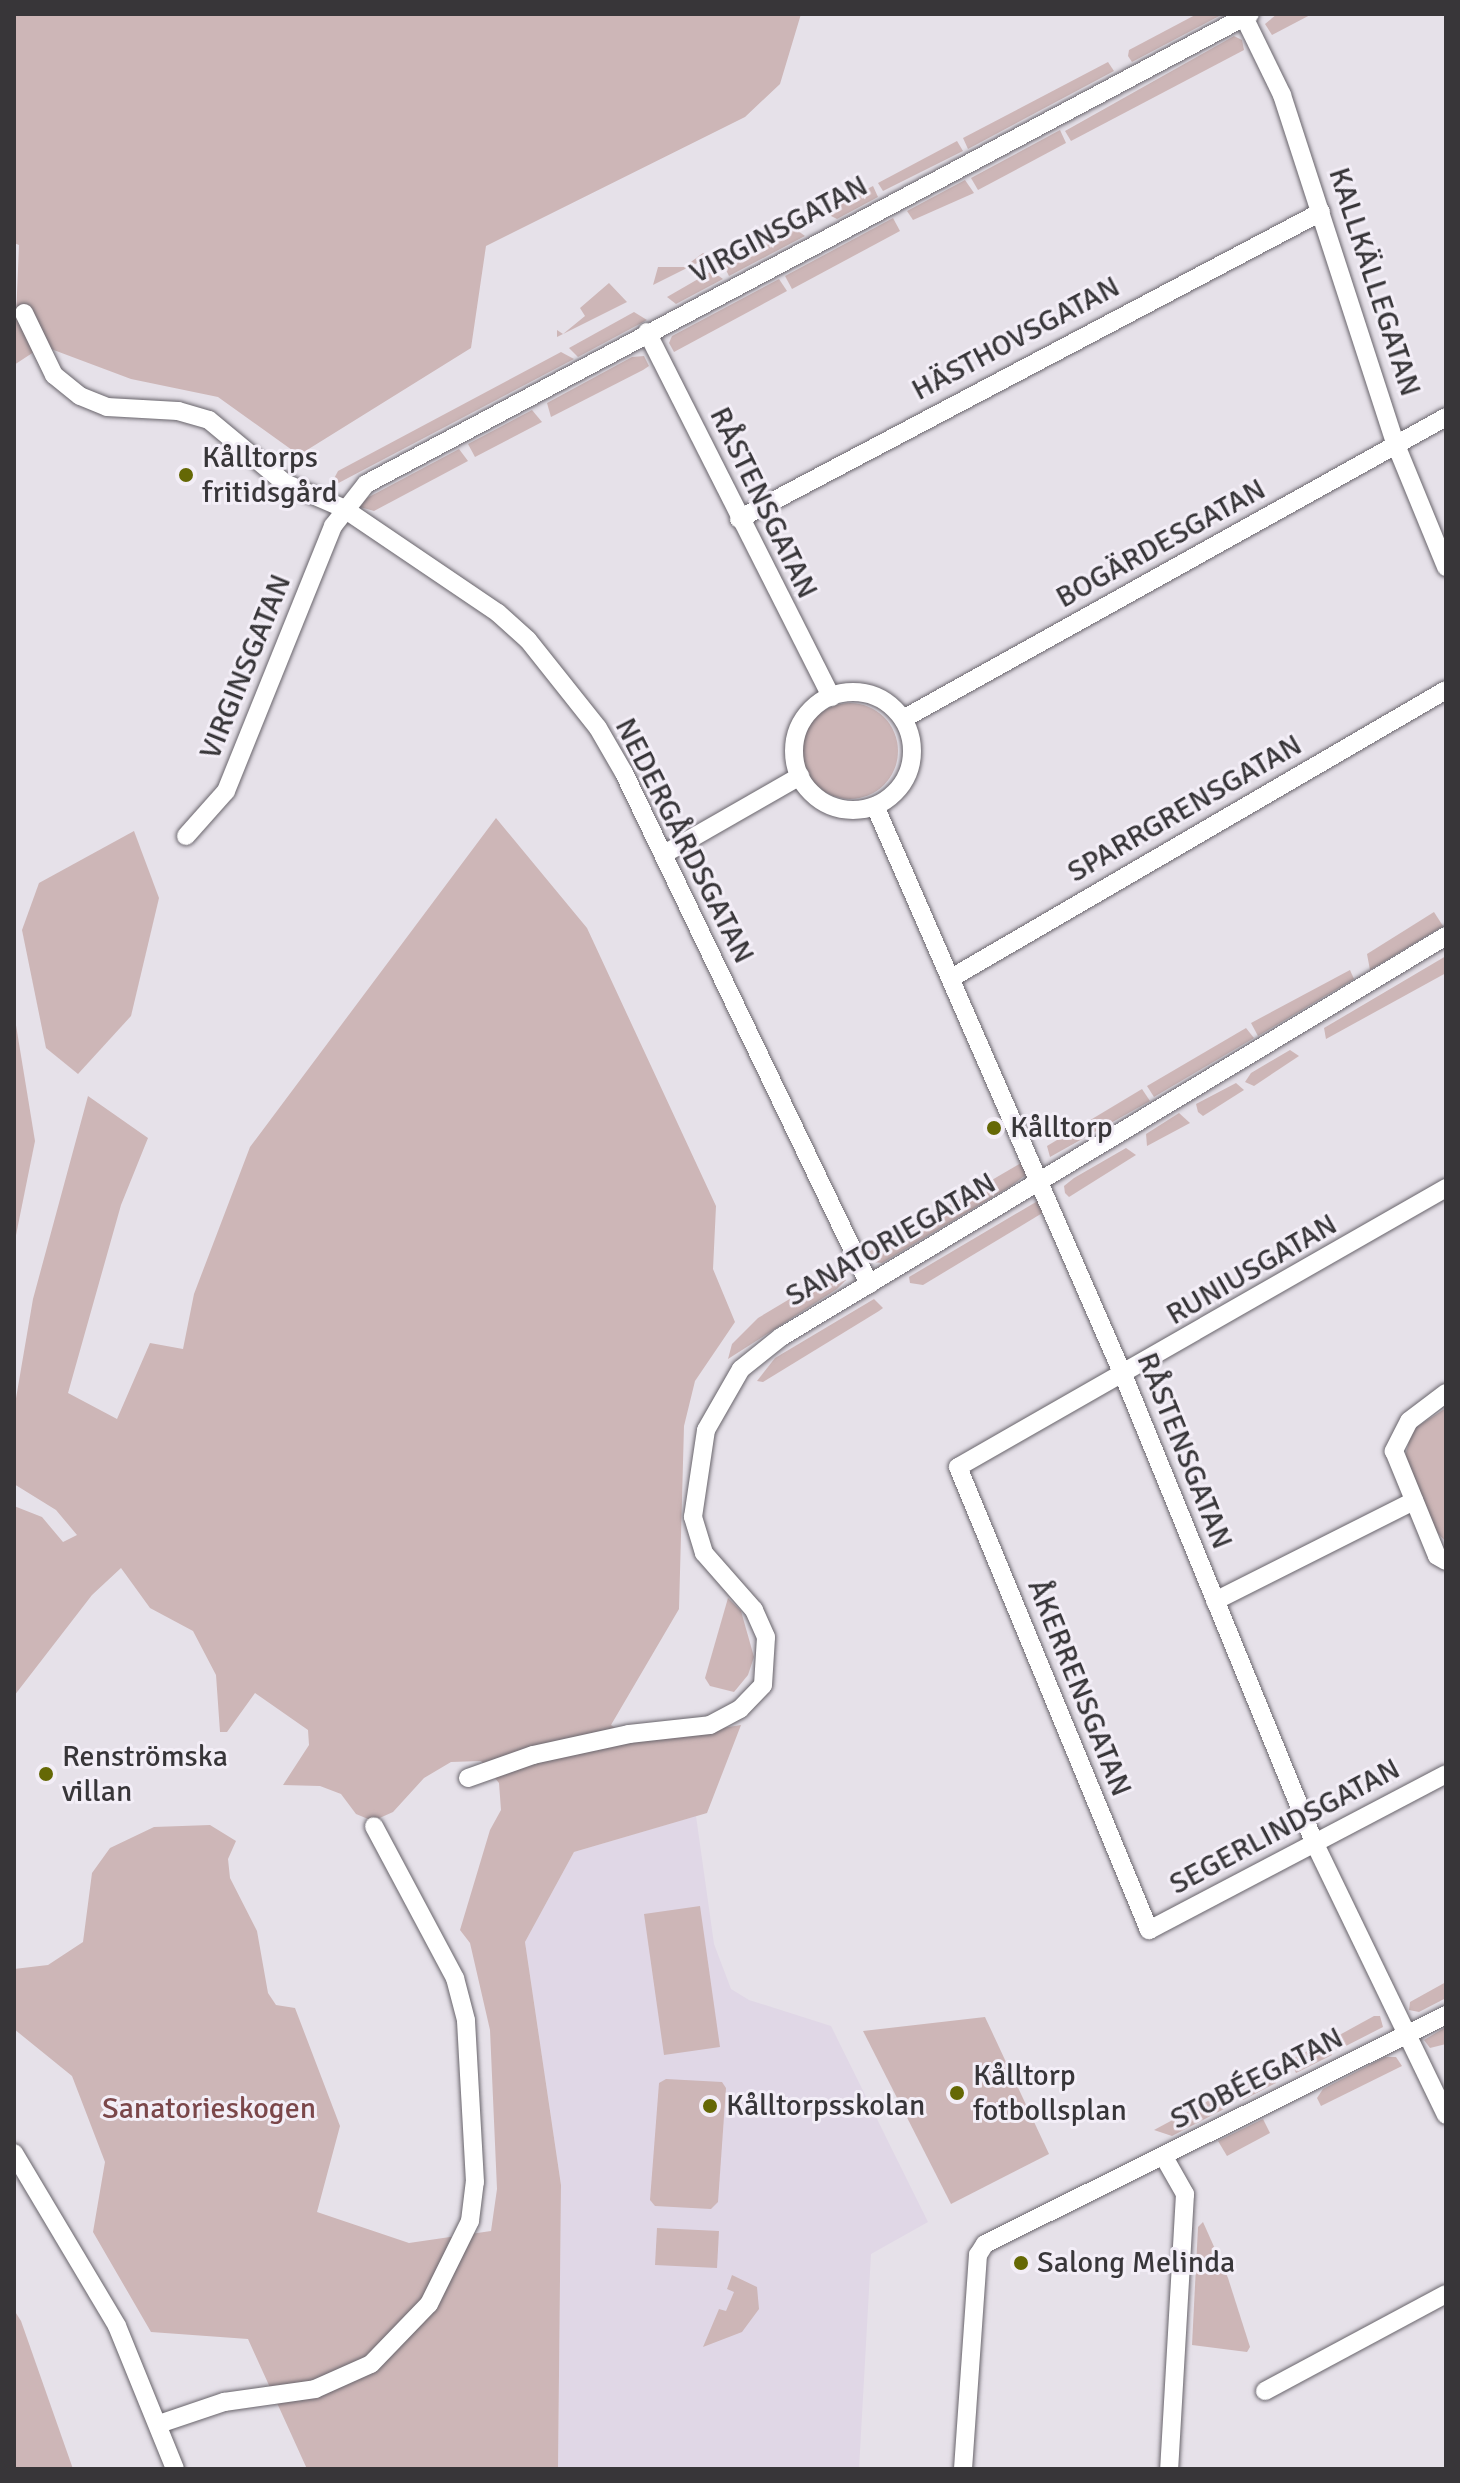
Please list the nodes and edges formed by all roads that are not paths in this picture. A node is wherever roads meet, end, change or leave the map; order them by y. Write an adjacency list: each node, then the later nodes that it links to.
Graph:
1 (1247, 15): 2 (street, KALLKÄLLEGATAN); 4 (street, VIRGINSGATAN)
2 (1321, 212): 6 (street, KALLKÄLLEGATAN); 8 (street, HÄSTHOVSGATAN)
3 (24, 313): 7 (street)
4 (647, 332): 7 (street, VIRGINSGATAN); 8 (street, RÅSTENSGATAN)
5 (1446, 417): 6 (street, BOGÄRDESGATAN)
6 (1396, 445): 9 (street, KALLKÄLLEGATAN); 12 (street, BOGÄRDESGATAN)
7 (343, 508): 15 (street, VIRGINSGATAN); 16 (street, NEDERGÅRDSGATAN)
8 (739, 519): 11 (street, RÅSTENSGATAN)
9 (1446, 567)
10 (1446, 690): 18 (street, SPARRGRENSGATAN)
11 (831, 697): 12 (street); 13 (street)
12 (903, 719): 14 (street)
13 (800, 776): 14 (street); 16 (street)
14 (875, 806): 18 (street, RÅSTENSGATAN)
15 (186, 836)
16 (664, 854): 21 (street, NEDERGÅRDSGATAN)
17 (1446, 936): 19 (street, SANATORIEGATAN)
18 (953, 977): 19 (street, RÅSTENSGATAN)
19 (1039, 1185): 21 (street, SANATORIEGATAN); 22 (street, RÅSTENSGATAN)
20 (1446, 1188): 22 (street, RUNIUSGATAN)
21 (869, 1284): 29 (street, SANATORIEGATAN)
22 (1124, 1377): 24 (street, RUNIUSGATAN); 27 (street, RÅSTENSGATAN)
23 (1446, 1393): 25 (street)
24 (958, 1467): 32 (street, ÅKERRENSGATAN)
25 (1414, 1501): 26 (street); 27 (street)
26 (1446, 1561)
27 (1215, 1601): 31 (street, RÅSTENSGATAN)
28 (1446, 1774): 31 (street, SEGERLINDSGATAN)
29 (468, 1778)
30 (374, 1826): 40 (street)
31 (1314, 1842): 32 (street, SEGERLINDSGATAN); 34 (street, RÅSTENSGATAN)
32 (1149, 1930)
33 (1446, 2015): 34 (street, STOBÉEGATAN)
34 (1405, 2037): 35 (street, RÅSTENSGATAN); 37 (street, STOBÉEGATAN)
35 (1446, 2115)
36 (14, 2153): 40 (street)
37 (1164, 2157): 42 (street, STOBÉEGATAN); 43 (street)
38 (1446, 2294): 39 (street)
39 (1265, 2391)
40 (159, 2424): 41 (street)
41 (175, 2469)
42 (963, 2469)
43 (1169, 2469)

